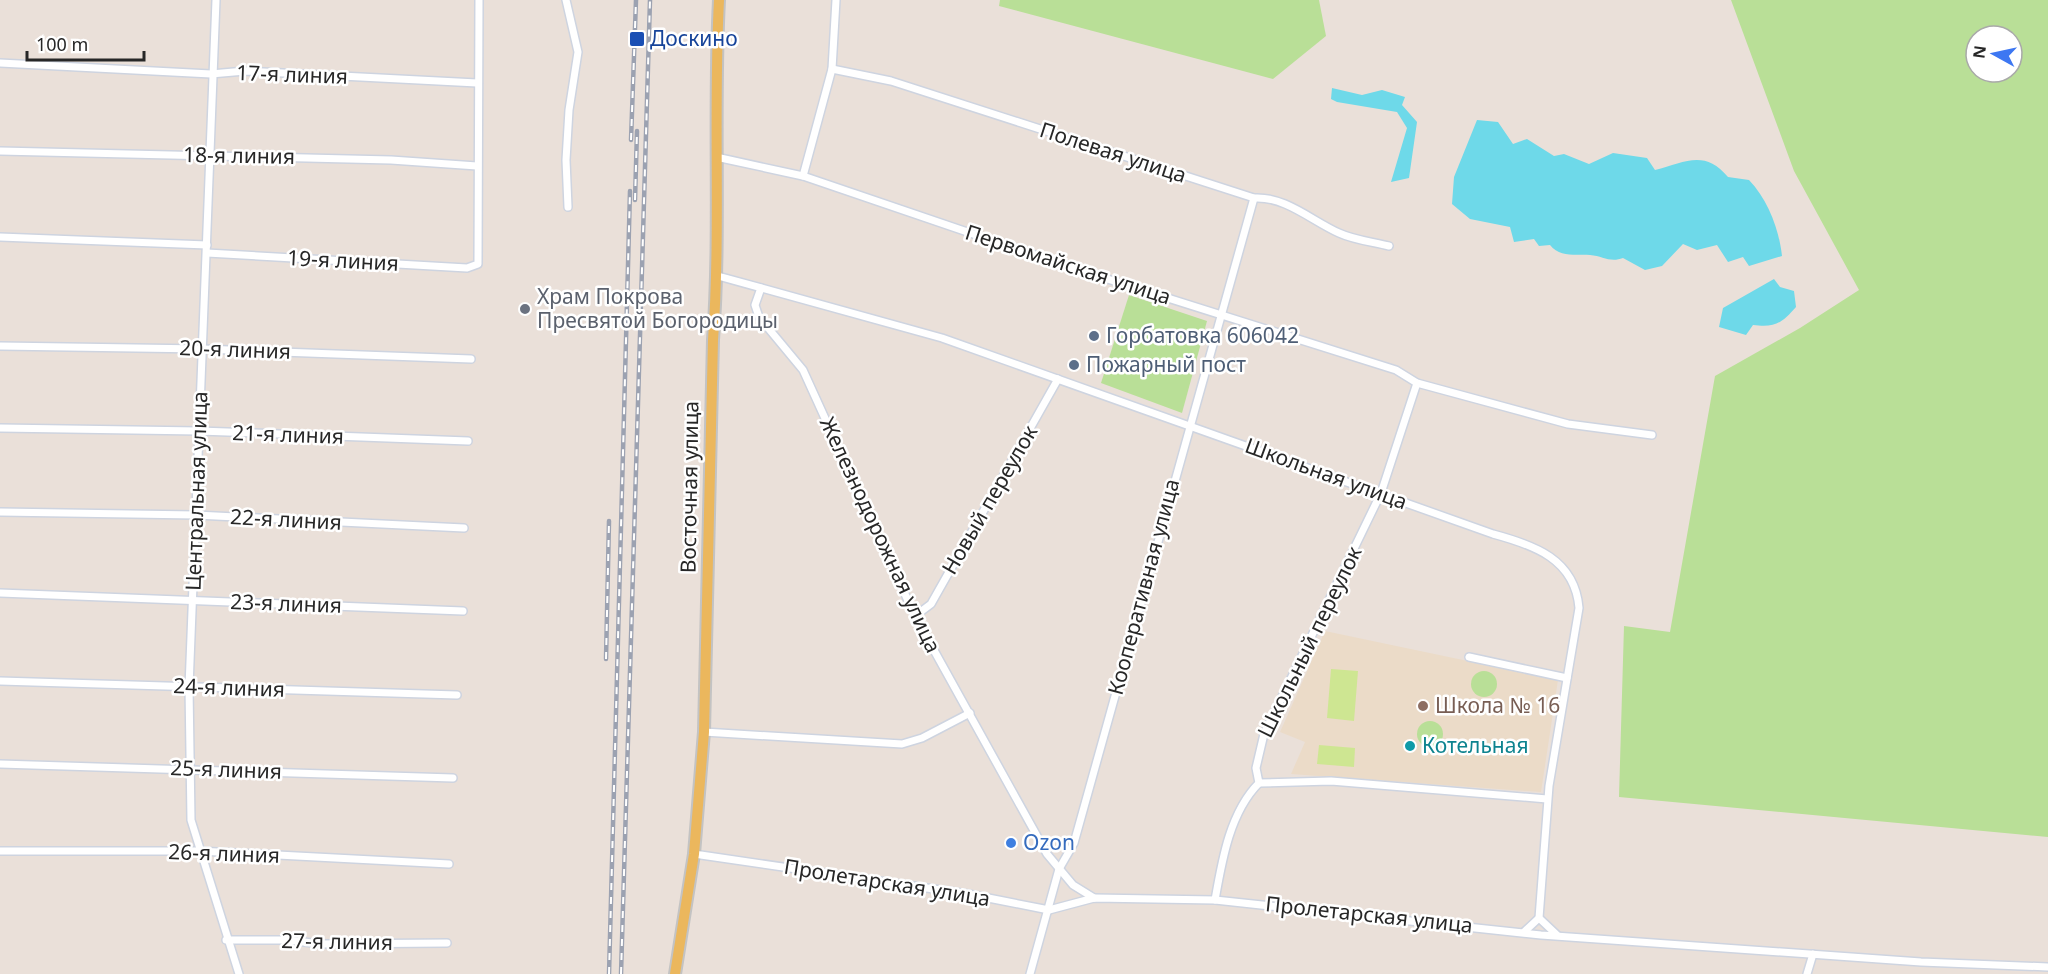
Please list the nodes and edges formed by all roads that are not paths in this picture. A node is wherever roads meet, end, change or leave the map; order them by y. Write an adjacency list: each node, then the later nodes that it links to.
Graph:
1 (216, 0): 8 (street, Центральная улица)
2 (479, 0): 9 (street)
3 (566, 0): 16 (street)
4 (719, 0): 12 (main road, Восточная улица)
5 (836, 0): 7 (street)
6 (0, 63): 8 (street, 17-я линия)
7 (832, 69): 14 (street); 15 (street, Полевая улица)
8 (211, 74): 9 (street, 17-я линия); 11 (street, Центральная улица)
9 (477, 83): 13 (street)
10 (0, 151): 11 (street, 18-я линия)
11 (209, 155): 13 (street, 18-я линия); 19 (street, Центральная улица)
12 (716, 156): 14 (street, Первомайская улица); 20 (main road, Восточная улица)
13 (477, 166): 19 (street, 19-я линия)
14 (803, 176): 22 (street, Первомайская улица)
15 (1254, 198): 18 (street, Полевая улица); 22 (street, Кооперативная улица)
16 (568, 207)
17 (0, 237): 19 (street, 19-я линия)
18 (1389, 246)
19 (207, 249): 24 (street, Центральная улица)
20 (718, 276): 21 (street, Школьная улица); 47 (main road, Восточная улица)
21 (761, 288): 26 (street, Школьная улица); 40 (street, Железнодорожная улица)
22 (1221, 316): 27 (street, Первомайская улица); 28 (street, Кооперативная улица)
23 (0, 345): 24 (street, 20-я линия)
24 (203, 348): 25 (street, 20-я линия); 30 (street, Центральная улица)
25 (471, 359)
26 (1058, 379): 28 (street, Школьная улица); 40 (street, Новый переулок)
27 (1417, 382): 31 (street, Первомайская улица); 33 (street, Школьный переулок)
28 (1188, 425): 33 (street, Школьная улица); 57 (street, Кооперативная улица)
29 (0, 428): 30 (street, 21-я линия)
30 (199, 431): 32 (street, 21-я линия); 35 (street, Центральная улица)
31 (1652, 435)
32 (468, 441)
33 (1381, 493): 42 (street, Школьная улица); 51 (street, Школьный переулок)
34 (0, 512): 35 (street, 22-я линия)
35 (196, 515): 36 (street, 22-я линия); 38 (street, Центральная улица)
36 (464, 528)
37 (0, 593): 38 (street, 23-я линия)
38 (193, 600): 39 (street, 23-я линия); 44 (street, Центральная улица)
39 (463, 610)
40 (915, 616): 46 (street, Железнодорожная улица)
41 (1469, 657): 42 (street)
42 (1567, 678): 52 (street, Школьная улица)
43 (0, 681): 44 (street, 24-я линия)
44 (189, 687): 45 (street, 24-я линия); 49 (street, Центральная улица)
45 (457, 695)
46 (970, 714): 47 (street); 57 (street, Железнодорожная улица)
47 (704, 732): 55 (main road, Восточная улица)
48 (0, 764): 49 (street, 25-я линия)
49 (191, 769): 50 (street, 25-я линия); 54 (street, Центральная улица)
50 (453, 778)
51 (1259, 783): 52 (street); 59 (street)
52 (1547, 799): 61 (street, Школьная улица)
53 (0, 851): 54 (street, 26-я линия)
54 (199, 851): 56 (street, 26-я линия); 64 (street, Центральная улица)
55 (694, 854): 60 (street, Пролетарская улица); 70 (main road, Восточная улица)
56 (449, 864)
57 (1059, 869): 58 (street, Железнодорожная улица); 60 (street, Кооперативная улица)
58 (1094, 898): 59 (street, Пролетарская улица); 60 (street, Пролетарская улица)
59 (1215, 900): 62 (street, Пролетарская улица)
60 (1050, 910): 71 (street, Кооперативная улица)
61 (1539, 918): 62 (street); 63 (street)
62 (1524, 932): 63 (street, Пролетарская улица)
63 (1558, 936): 66 (street, Пролетарская улица)
64 (226, 940): 65 (street, 27-я линия); 69 (street, Центральная улица)
65 (447, 943)
66 (1813, 954): 68 (street, Пролетарская улица); 72 (street)
67 (2048, 967): 68 (street, Пролетарская улица)
68 (2012, 971)
69 (239, 974)
70 (675, 974)
71 (1030, 974)
72 (1807, 974)

